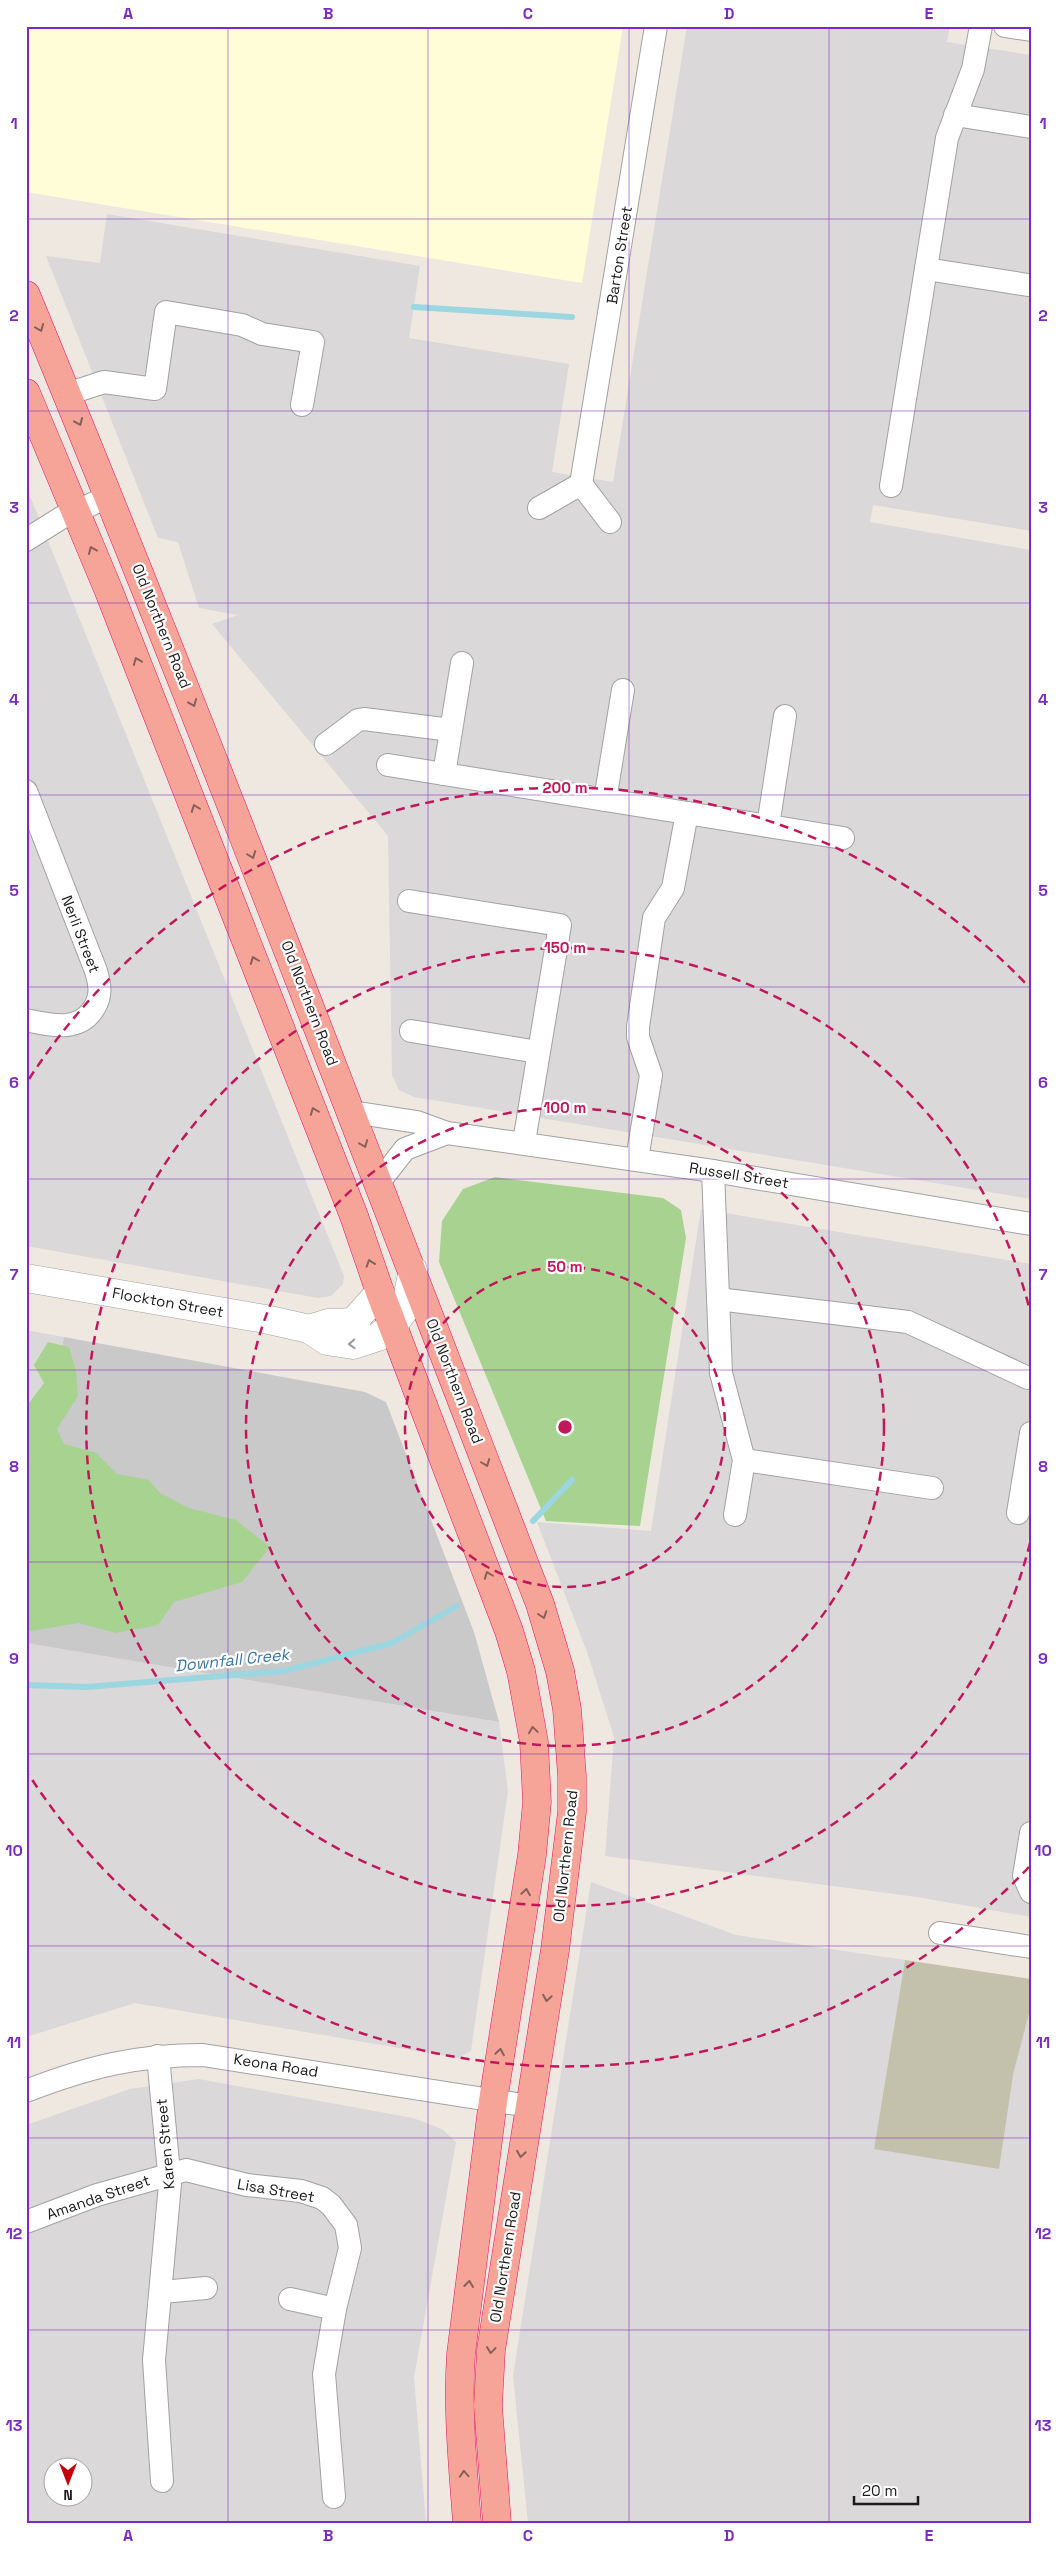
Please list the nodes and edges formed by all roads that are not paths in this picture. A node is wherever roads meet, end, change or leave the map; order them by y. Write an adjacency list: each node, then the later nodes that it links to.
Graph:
1 (656, 26): 13 (street, Barton Street)
2 (981, 26): 5 (street)
3 (1005, 26): 4 (street)
4 (1031, 30)
5 (955, 114): 6 (street); 7 (street)
6 (1031, 127)
7 (926, 270): 8 (street); 14 (street)
8 (1028, 285)
9 (26, 295): 11 (highway, Old Northern Road, one-way to 11)
10 (26, 393): 17 (highway, Old Northern Road)
11 (67, 394): 12 (street); 15 (highway, Old Northern Road, one-way to 15)
12 (302, 405)
13 (581, 484): 16 (street); 18 (street)
14 (891, 486)
15 (110, 496): 17 (street); 20 (highway, Old Northern Road)
16 (539, 508)
17 (75, 512): 19 (street); 21 (highway, Old Northern Road, one-way to 17)
18 (610, 522)
19 (26, 540)
20 (134, 556): 21 (highway); 38 (highway, Old Northern Road, one-way to 38)
21 (108, 589): 47 (highway, Old Northern Road, one-way to 21)
22 (462, 663): 25 (street)
23 (623, 690): 30 (street)
24 (785, 716): 32 (street)
25 (451, 730): 26 (street); 28 (street)
26 (326, 744)
27 (388, 765): 28 (street)
28 (444, 774): 30 (street)
29 (26, 791): 35 (street, Nerli Street)
30 (605, 800): 31 (street)
31 (686, 813): 32 (street); 41 (street)
32 (768, 826): 33 (street)
33 (844, 838)
34 (409, 901): 37 (street)
35 (26, 1020)
36 (411, 1032): 37 (street)
37 (538, 1052): 40 (street)
38 (352, 1112): 39 (street, Russell Street); 43 (highway, Old Northern Road, one-way to 43)
39 (447, 1133): 40 (street, Russell Street); 43 (street, Russell Street)
40 (524, 1142): 41 (street, Russell Street)
41 (637, 1159): 42 (street, Russell Street)
42 (713, 1170): 44 (street, Russell Street); 48 (street)
43 (379, 1182): 45 (highway, Old Northern Road)
44 (1031, 1224)
45 (413, 1270): 49 (street, Flockton Street); 65 (highway, Old Northern Road, one-way to 65)
46 (26, 1278): 50 (street, Flockton Street)
47 (380, 1292): 49 (highway, Old Northern Road); 50 (street, Flockton Street)
48 (718, 1299): 51 (street); 53 (street)
49 (393, 1326): 50 (street, Flockton Street, one-way to 50); 64 (highway, Old Northern Road, one-way to 49)
50 (309, 1329)
51 (1028, 1378)
52 (1031, 1433): 54 (street)
53 (744, 1460): 55 (street); 57 (street)
54 (1027, 1476): 56 (street)
55 (932, 1488)
56 (1018, 1513)
57 (735, 1515)
58 (1031, 1833): 59 (street)
59 (1031, 1892)
60 (940, 1933): 61 (street)
61 (1031, 1948)
62 (158, 2056): 63 (street, Keona Road); 64 (street, Keona Road); 66 (street, Karen Street)
63 (26, 2091)
64 (493, 2101): 65 (street, Keona Road); 74 (highway, Old Northern Road, one-way to 64)
65 (529, 2106): 75 (highway, Old Northern Road, one-way to 75)
66 (170, 2173): 67 (street, Amanda Street); 69 (street, Karen Street); 71 (street, Lisa Street)
67 (26, 2222)
68 (206, 2288): 69 (street)
69 (162, 2292): 72 (street, Karen Street)
70 (290, 2299): 71 (street)
71 (335, 2309): 73 (street, Lisa Street)
72 (162, 2480)
73 (334, 2497)
74 (467, 2523)
75 (497, 2523)

